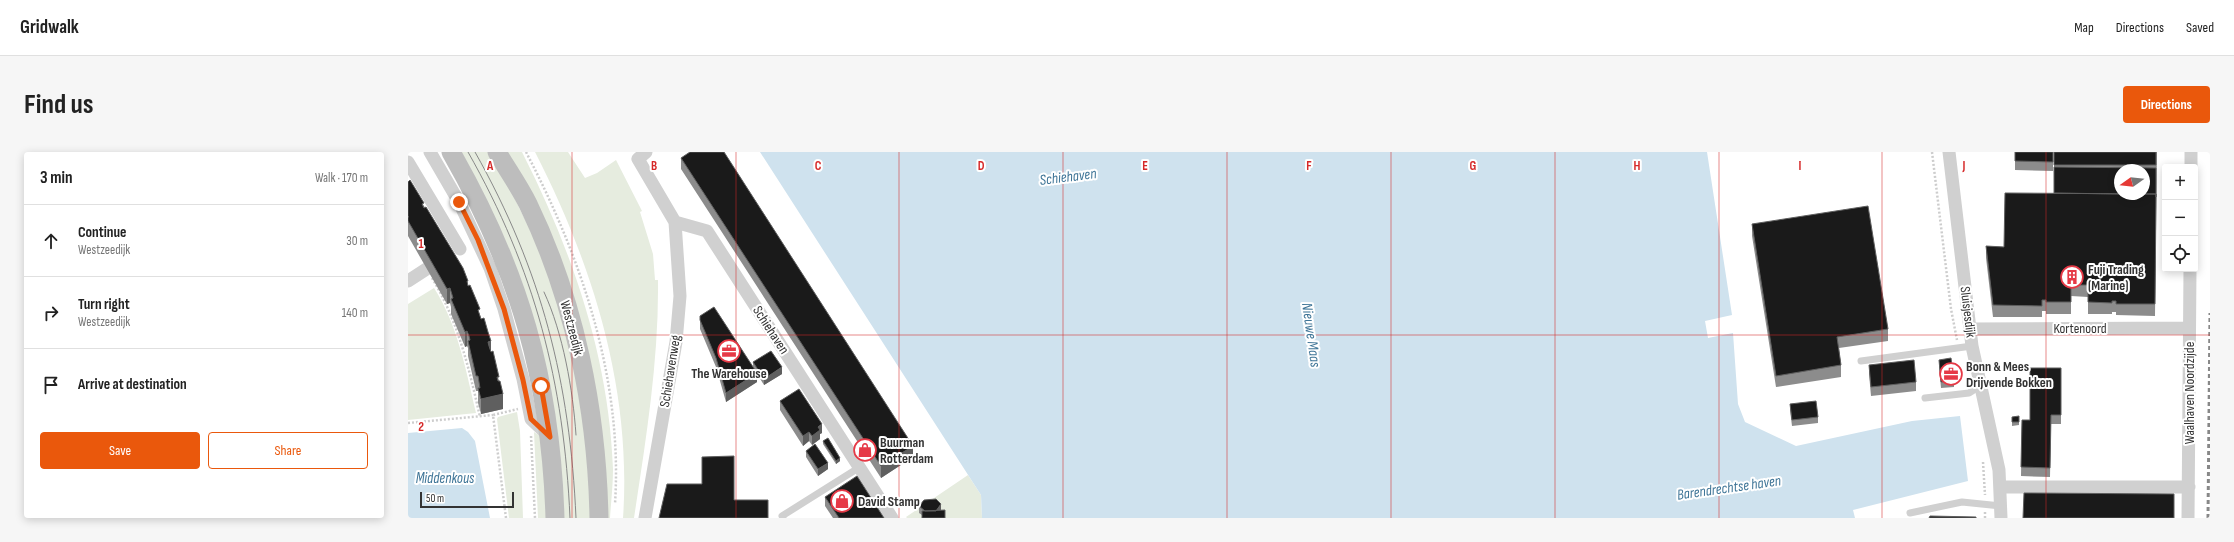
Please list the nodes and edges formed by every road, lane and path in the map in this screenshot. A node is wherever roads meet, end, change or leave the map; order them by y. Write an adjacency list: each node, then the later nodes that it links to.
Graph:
1 (430, 152): 10 (street)
2 (451, 152): 27 (main road)
3 (497, 152): 36 (main road, Westzeedijk)
4 (1949, 152): 17 (street, Sluisjesdijk)
5 (2191, 152): 8 (street)
6 (642, 156): 9 (street)
7 (408, 162): 11 (street)
8 (2191, 164)
9 (675, 222): 28 (street, Schiehaven); 37 (street, Schiehavenweg)
10 (478, 240): 11 (street); 22 (street)
11 (460, 249): 12 (street)
12 (447, 256)
13 (427, 269): 15 (street); 24 (path)
14 (2190, 272): 16 (street, Waalhaven Noordzijde)
15 (408, 280)
16 (2189, 328): 17 (street, Kortenoord); 30 (street, Waalhaven Noordzijde)
17 (1970, 329): 18 (street, Sluisjesdijk)
18 (1972, 346): 19 (lane); 20 (street, Sluisjesdijk)
19 (1861, 361)
20 (1980, 386): 21 (lane); 29 (street, Sluisjesdijk)
21 (1925, 398)
22 (528, 406): 23 (path); 25 (street)
23 (493, 415): 24 (path); 33 (path)
24 (480, 417): 26 (path)
25 (531, 419): 27 (street); 34 (path)
26 (408, 423)
27 (550, 437): 35 (main road)
28 (860, 467): 38 (lane); 39 (street, Schiehaven)
29 (2001, 487): 30 (street); 31 (street, Sluisjesdijk)
30 (2189, 487): 40 (street, Waalhaven Noordzijde)
31 (2001, 512): 32 (lane)
32 (1910, 513)
33 (506, 518)
34 (534, 518)
35 (555, 518)
36 (599, 518)
37 (645, 518)
38 (783, 518)
39 (892, 518)
40 (2188, 518)

